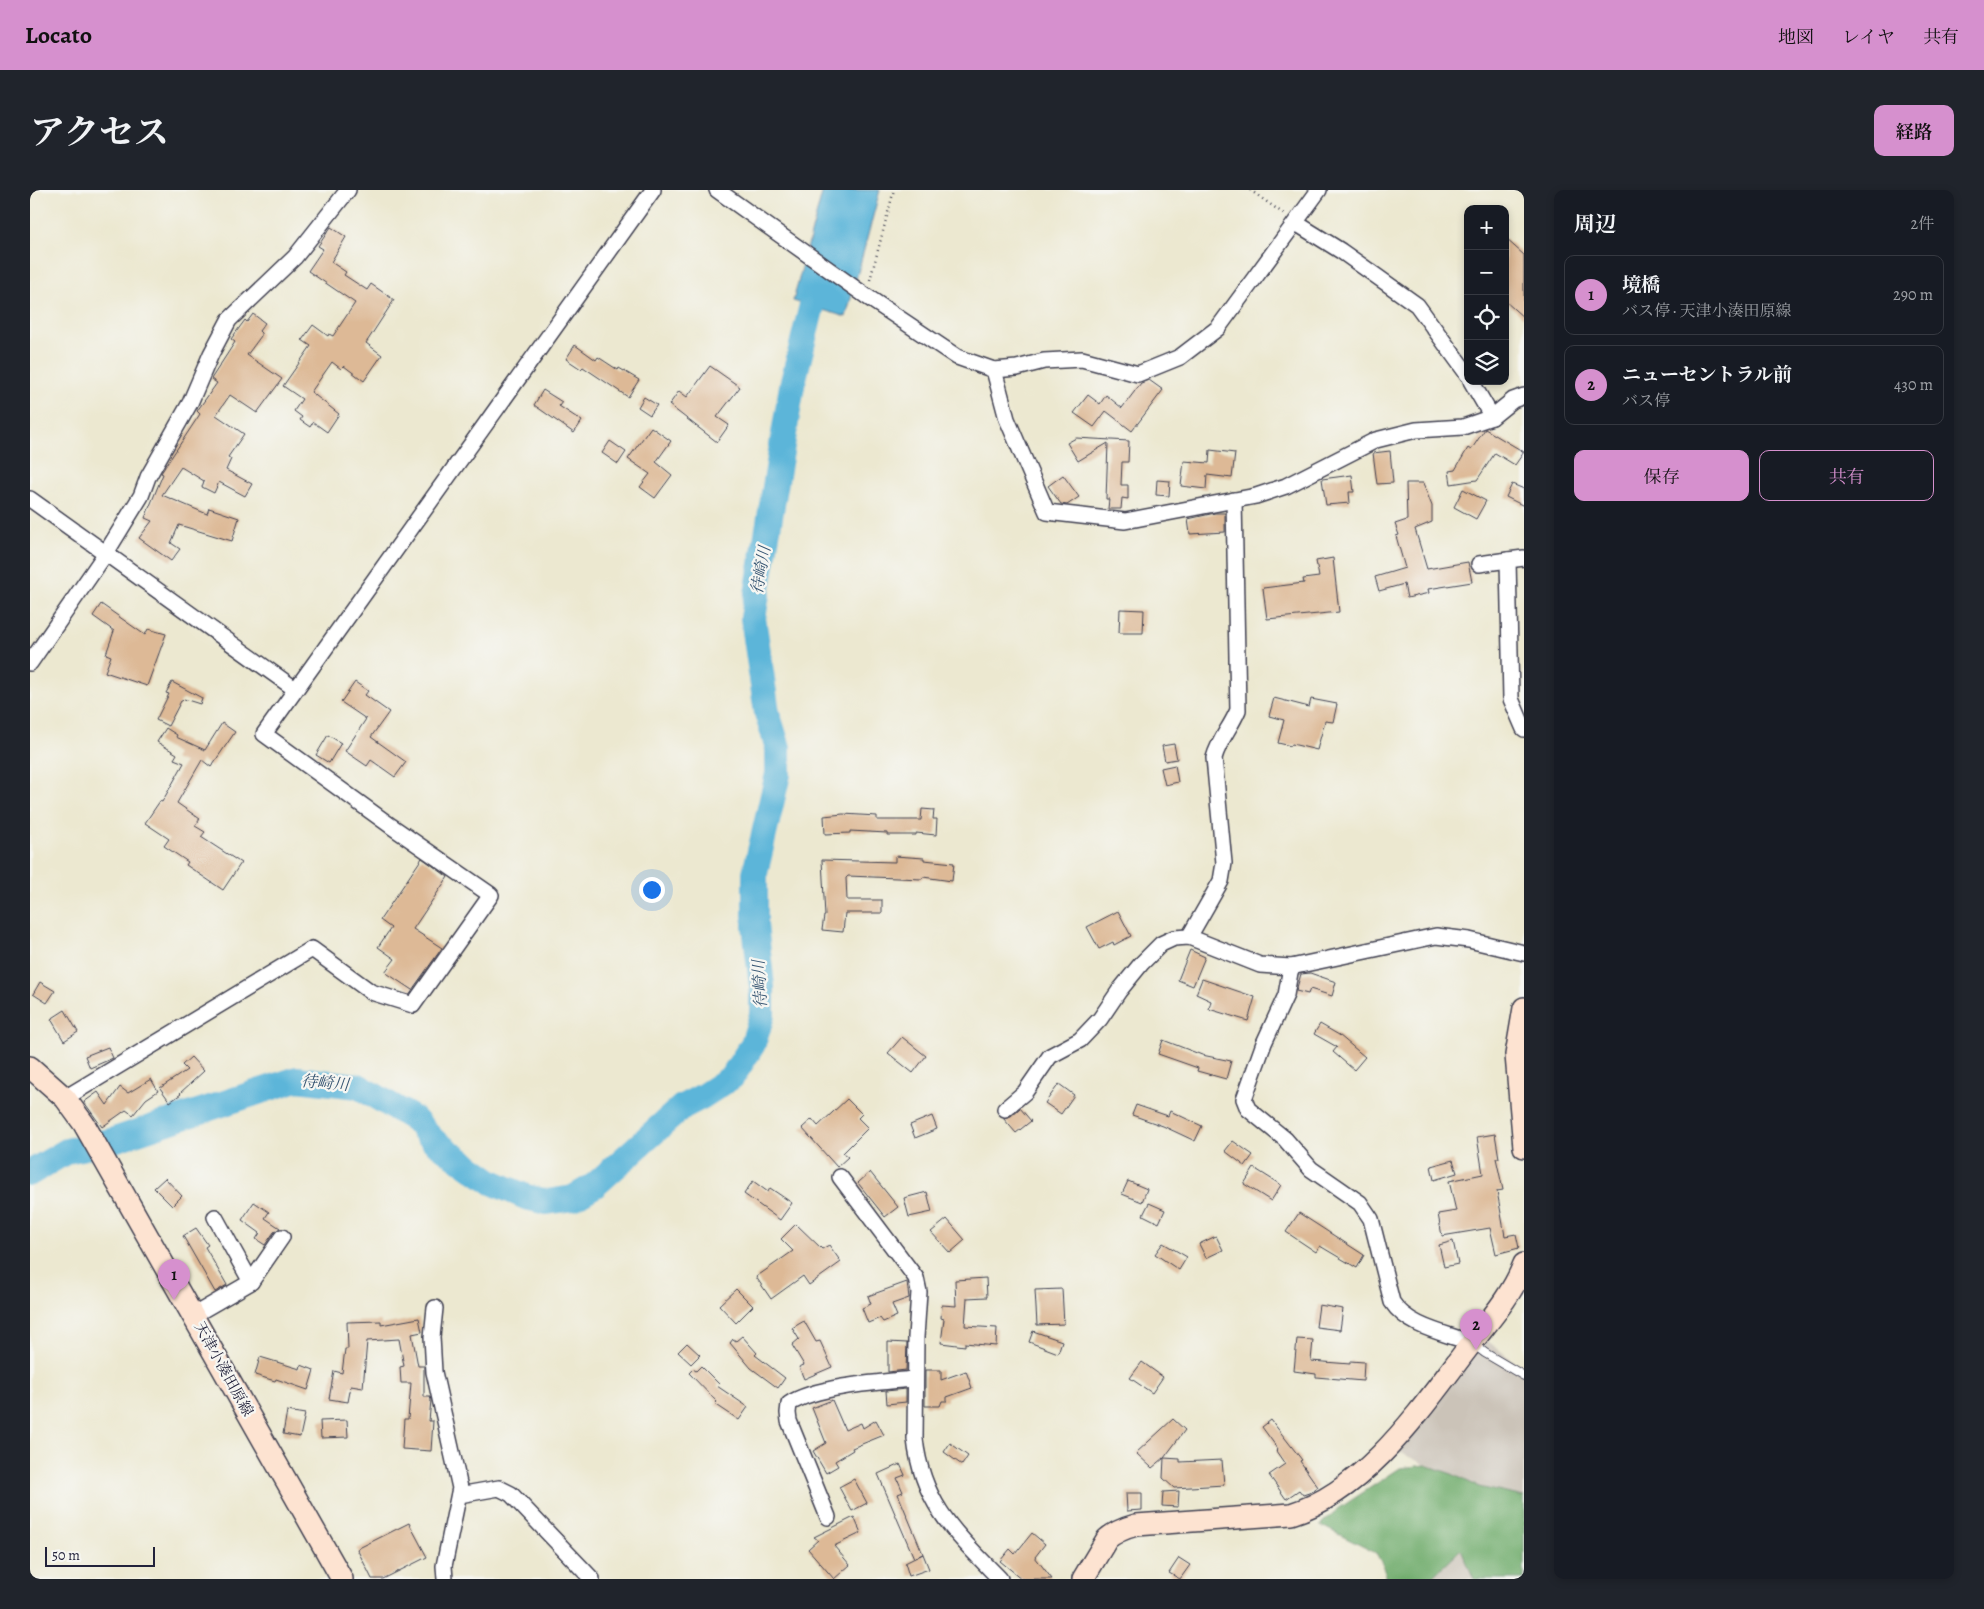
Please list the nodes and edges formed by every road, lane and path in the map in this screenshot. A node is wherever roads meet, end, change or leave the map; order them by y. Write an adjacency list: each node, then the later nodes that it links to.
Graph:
1 (348, 190): 16 (street)
2 (653, 190): 21 (street)
3 (717, 190): 8 (street)
4 (894, 190): 8 (path)
5 (1250, 190): 7 (path)
6 (1319, 190): 7 (street)
7 (1296, 223): 9 (street); 10 (street)
8 (866, 296): 9 (street)
9 (994, 370): 15 (street)
10 (1464, 370)
11 (1473, 385): 13 (street)
12 (1524, 396): 13 (street)
13 (1492, 417): 15 (street)
14 (30, 499): 16 (street)
15 (1234, 500): 23 (street)
16 (106, 553): 20 (street); 21 (street)
17 (1524, 558): 18 (street)
18 (1508, 560): 19 (street); 22 (street)
19 (1479, 564)
20 (30, 663)
21 (295, 689): 28 (street)
22 (1524, 729)
23 (1189, 938): 25 (street); 29 (street)
24 (1524, 953): 25 (street)
25 (1291, 967): 38 (street)
26 (1524, 1008): 30 (street)
27 (30, 1067): 28 (street, 天津小湊田原線)
28 (65, 1098): 37 (street, 天津小湊田原線)
29 (1005, 1109)
30 (1524, 1147)
31 (840, 1177): 40 (street)
32 (215, 1216): 35 (street)
33 (282, 1237): 35 (street)
34 (1524, 1264): 38 (street)
35 (251, 1282): 37 (street)
36 (435, 1308): 41 (street)
37 (194, 1315): 43 (street, 天津小湊田原線)
38 (1472, 1343): 39 (lane); 47 (street)
39 (1524, 1376)
40 (915, 1379): 42 (street); 46 (street)
41 (459, 1496): 44 (street); 45 (street)
42 (828, 1517)
43 (342, 1579)
44 (445, 1579)
45 (592, 1579)
46 (1000, 1579)
47 (1083, 1579)

